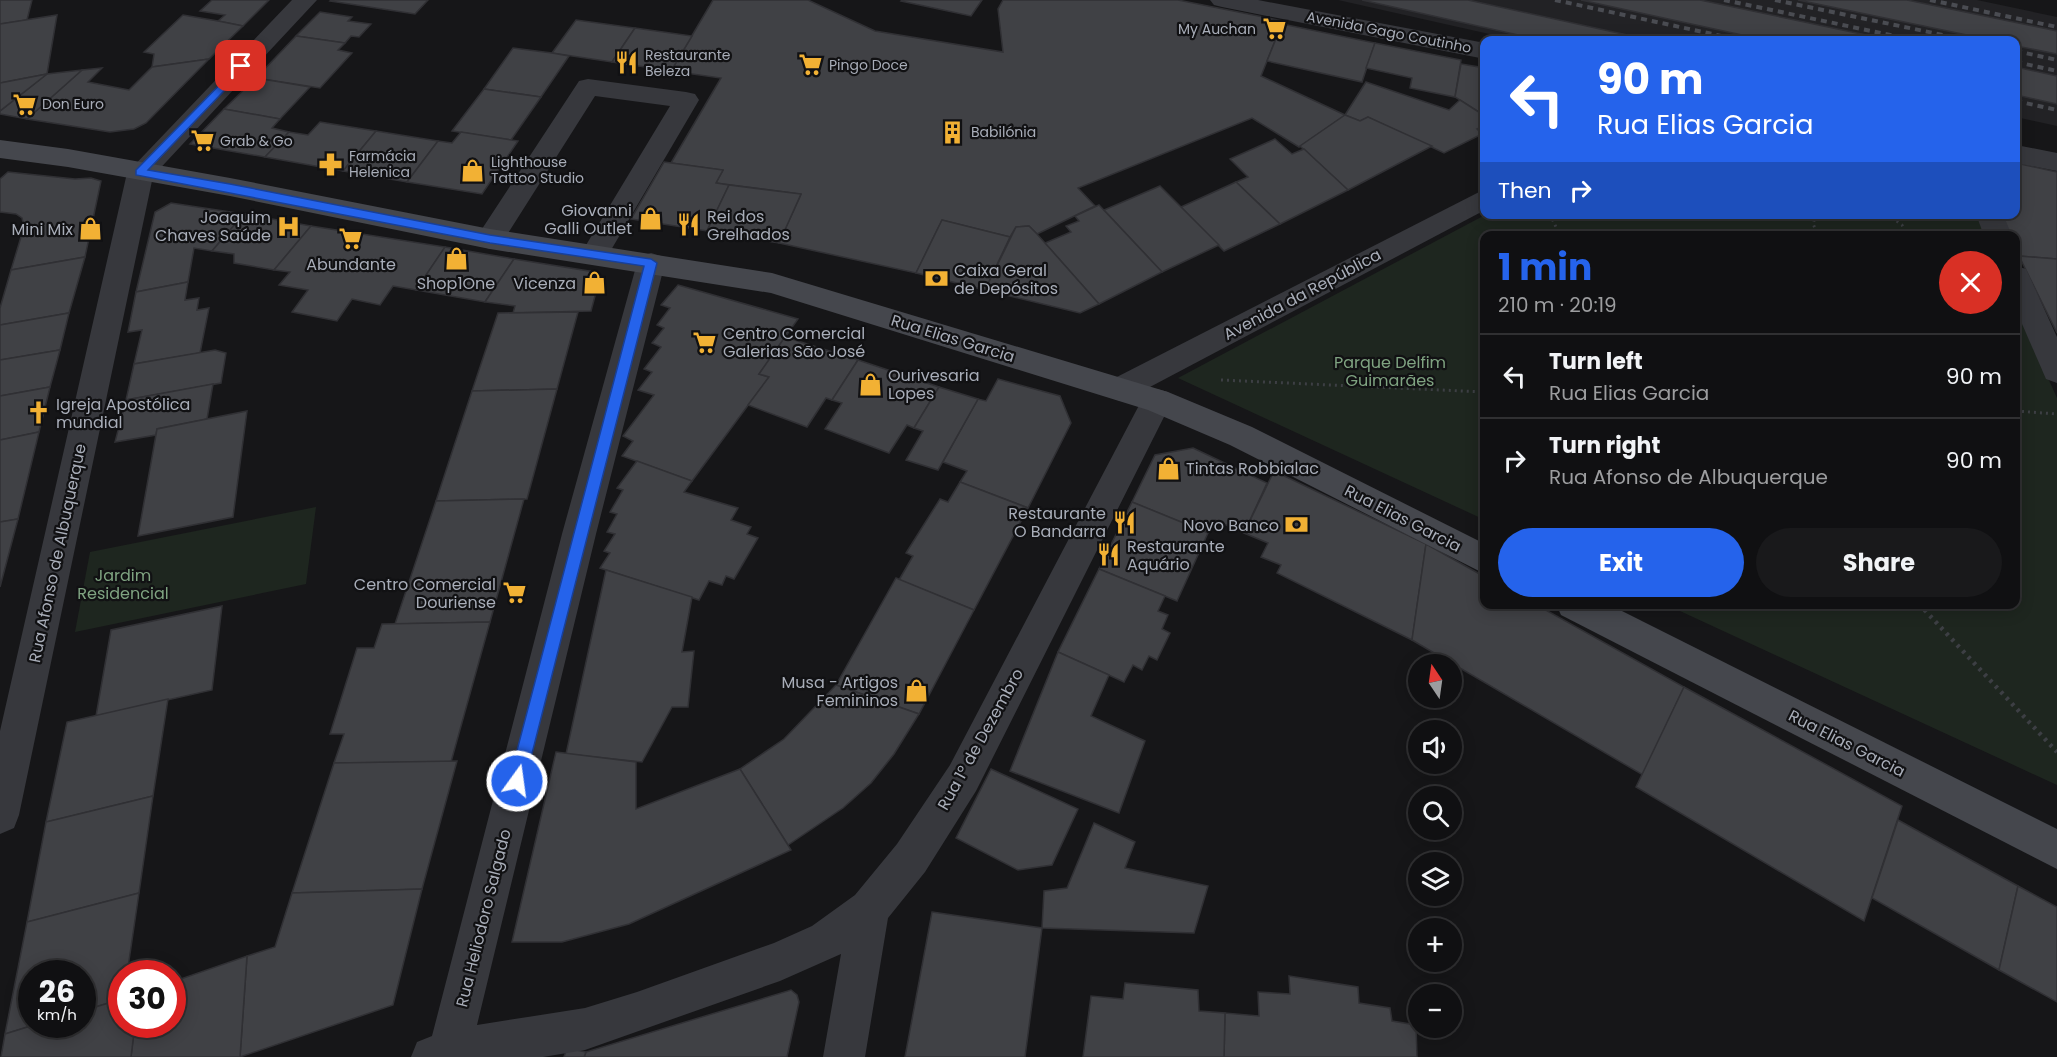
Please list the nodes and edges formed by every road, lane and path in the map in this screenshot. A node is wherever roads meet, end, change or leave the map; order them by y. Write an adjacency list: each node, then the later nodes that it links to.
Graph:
1 (304, 0): 7 (street)
2 (1222, 0): 3 (street, Avenida Gago Coutinho)
3 (1480, 50)
4 (0, 149): 7 (street, Rua Elias Garcia)
5 (2020, 155): 6 (street)
6 (2057, 162)
7 (140, 173): 11 (street, Rua Elias Garcia); 26 (street, Rua Afonso de Albuquerque)
8 (1480, 201): 17 (street, Avenida da República)
9 (1894, 219): 10 (path)
10 (1905, 231)
11 (490, 239): 12 (street, Rua Elias Garcia); 12 (street)
12 (594, 255): 13 (street, Rua Elias Garcia)
13 (651, 263): 17 (street, Rua Elias Garcia); 30 (street, Rua Heliodoro Salgado)
14 (2020, 285): 15 (street)
15 (2057, 371)
16 (1214, 379): 18 (path)
17 (1120, 389): 19 (street, Rua Elias Garcia)
18 (1480, 392)
19 (1157, 401): 22 (street, Rua Elias Garcia); 29 (street, Rua 1º de Dezembro)
20 (2020, 411): 21 (path)
21 (2057, 414)
22 (1480, 557)
23 (1583, 609): 28 (street, Rua Elias Garcia)
24 (1924, 609): 25 (path)
25 (2057, 752)
26 (6, 759): 27 (street, Rua Afonso de Albuquerque)
27 (0, 815)
28 (2057, 850)
29 (869, 909): 30 (street, Rua 1º de Dezembro); 31 (street)
30 (441, 1054)
31 (844, 1057)

